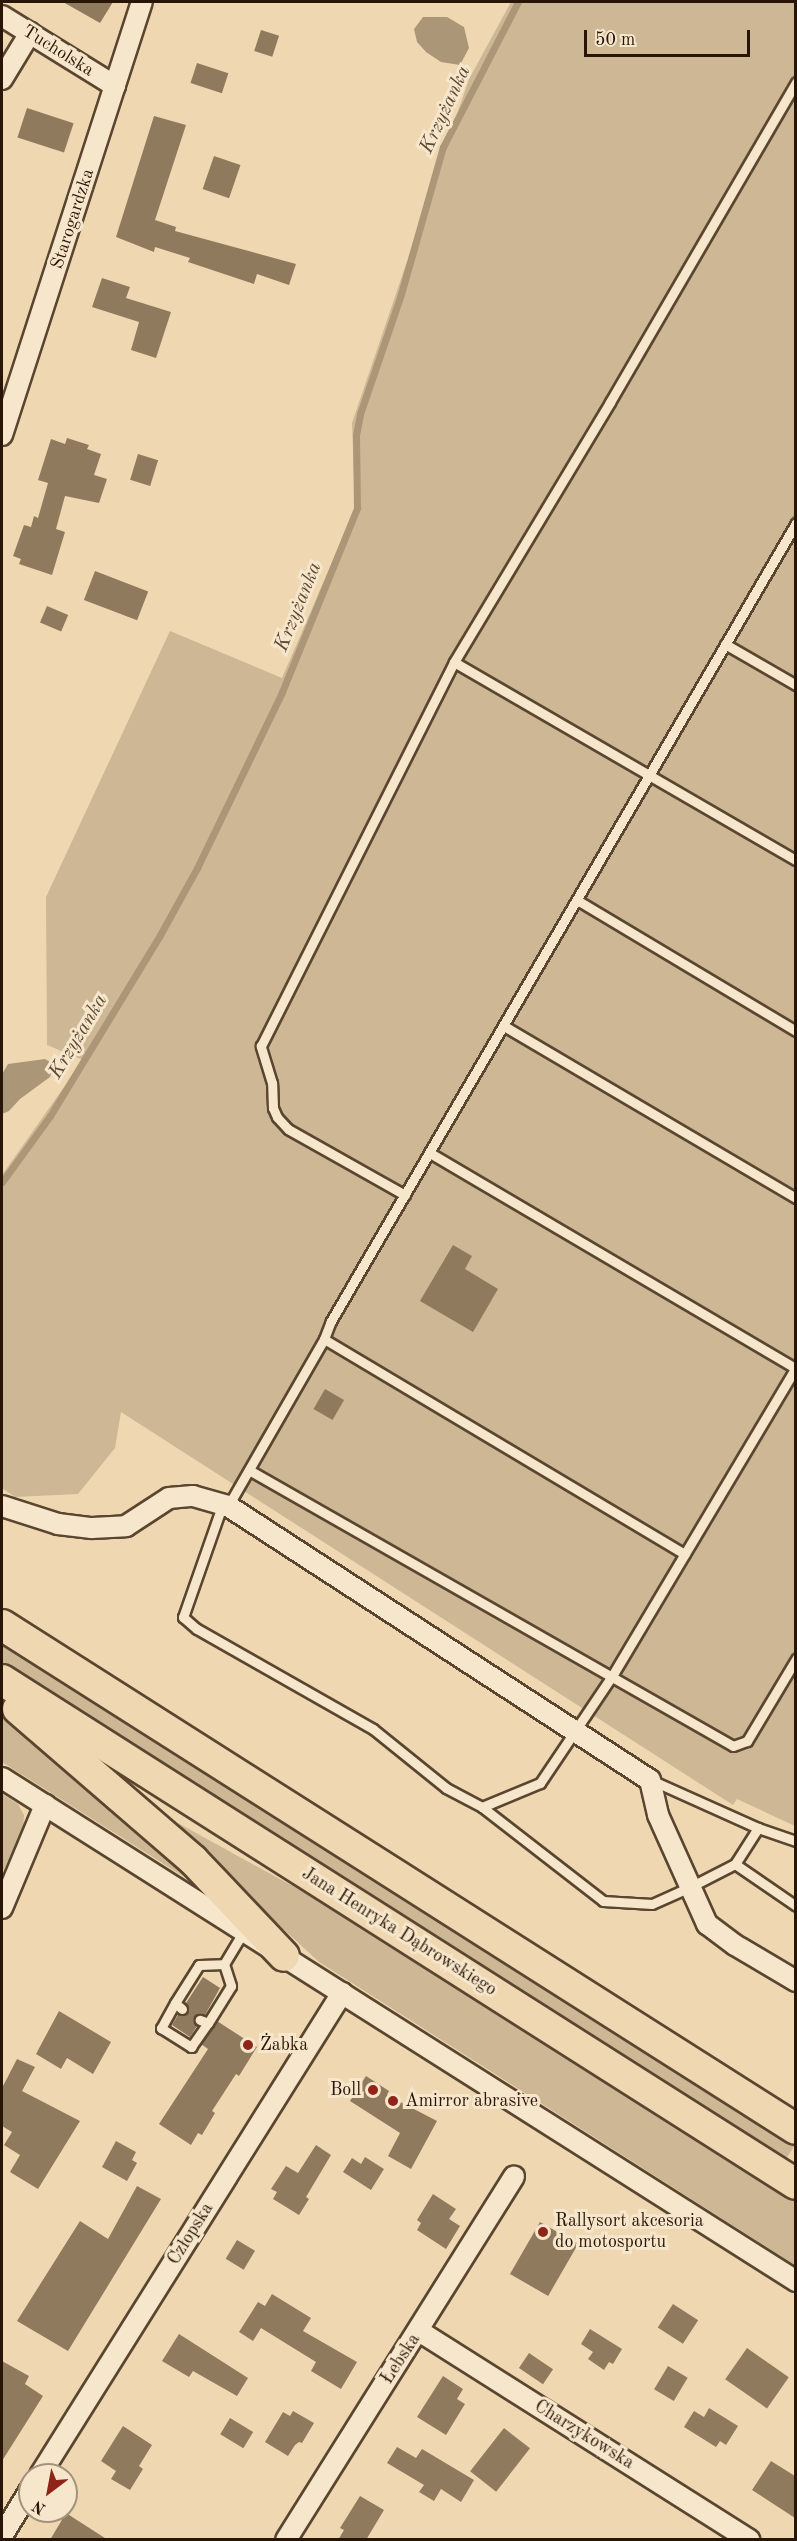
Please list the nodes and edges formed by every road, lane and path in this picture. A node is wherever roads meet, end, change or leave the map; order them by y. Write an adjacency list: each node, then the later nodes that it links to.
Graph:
1 (142, 2): 6 (street, Starogardzka)
2 (2, 16): 3 (street, Tucholska)
3 (30, 33): 4 (street); 6 (street, Tucholska)
4 (2, 79)
5 (795, 82): 10 (lane)
6 (115, 86): 7 (street, Starogardzka)
7 (2, 435)
8 (795, 523): 9 (lane)
9 (725, 644): 11 (lane); 12 (lane)
10 (454, 662): 12 (lane); 18 (lane)
11 (795, 685)
12 (650, 775): 13 (lane); 14 (lane)
13 (795, 860)
14 (577, 900): 15 (lane); 16 (lane)
15 (504, 1026): 17 (lane); 19 (lane)
16 (795, 1031)
17 (430, 1153): 18 (lane); 21 (lane)
18 (405, 1195): 20 (lane)
19 (795, 1198)
20 (324, 1339): 22 (lane); 25 (lane)
21 (795, 1368): 25 (lane)
22 (249, 1470): 23 (lane); 28 (lane)
23 (226, 1505): 24 (street); 31 (street); 35 (lane)
24 (2, 1506)
25 (685, 1554): 28 (lane)
26 (2, 1625): 47 (main road)
27 (795, 1659): 28 (lane)
28 (612, 1676): 31 (lane)
29 (2, 1680): 51 (main road, Jana Henryka Dąbrowskiego)
30 (2, 1695): 43 (main road)
31 (577, 1731): 33 (street); 35 (lane)
32 (2, 1778): 34 (street)
33 (650, 1780): 36 (lane); 39 (street)
34 (45, 1805): 41 (street); 42 (street)
35 (482, 1807): 39 (lane)
36 (758, 1828): 37 (lane); 38 (lane)
37 (795, 1841)
38 (735, 1864): 39 (lane); 40 (lane)
39 (690, 1887): 45 (street)
40 (795, 1906)
41 (2, 1908)
42 (244, 1931): 43 (street); 44 (lane)
43 (284, 1956): 46 (street)
44 (224, 1964): 44 (lane)
45 (795, 1981)
46 (342, 1993): 52 (street); 54 (street, Człopska)
47 (684, 2059): 48 (main road); 49 (main road)
48 (795, 2108)
49 (795, 2128)
50 (514, 2177): 53 (street, Łebska)
51 (795, 2184)
52 (795, 2281)
53 (419, 2331): 57 (street, Łebska); 58 (street, Charzykowska)
54 (48, 2463)
55 (18, 2510): 56 (street)
56 (2, 2536)
57 (286, 2540)
58 (749, 2540)

